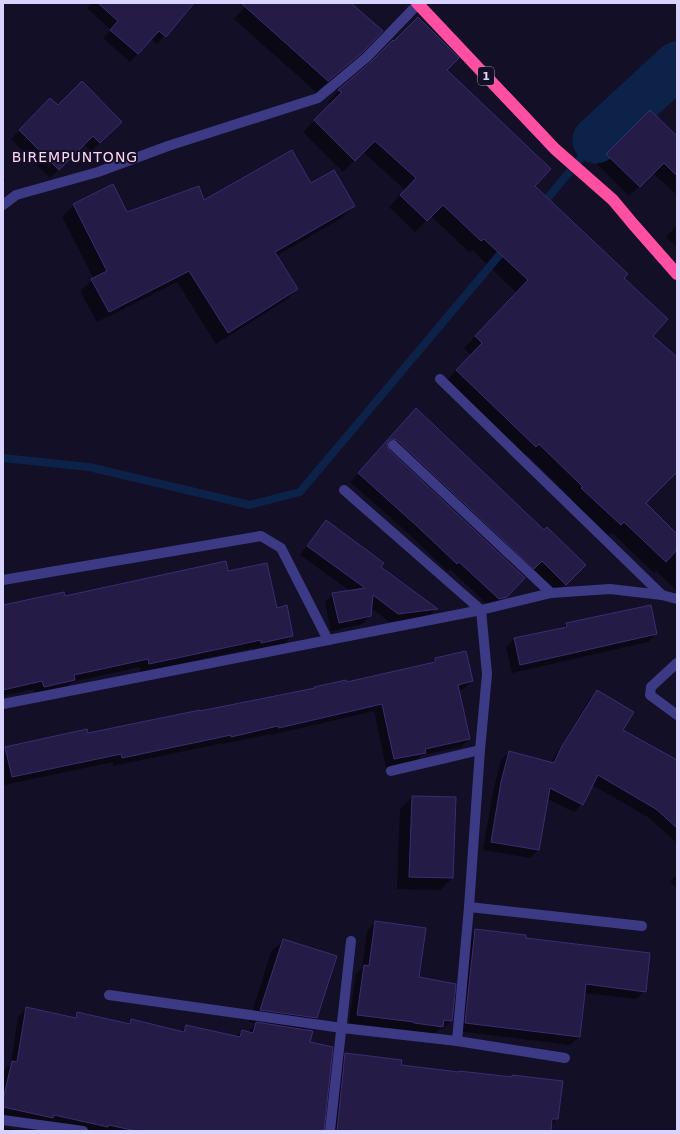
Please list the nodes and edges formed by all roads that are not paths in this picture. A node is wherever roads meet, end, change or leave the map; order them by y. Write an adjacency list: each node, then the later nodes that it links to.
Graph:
1 (417, 3): 2 (street); 3 (highway, 1)
2 (3, 205)
3 (677, 274)
4 (440, 379): 9 (street)
5 (393, 445): 8 (street)
6 (344, 490): 11 (street)
7 (3, 580): 12 (street)
8 (551, 593): 9 (street); 11 (street)
9 (662, 595): 10 (street)
10 (677, 599)
11 (481, 610): 12 (street); 16 (street)
12 (328, 640): 14 (street)
13 (677, 663): 15 (street)
14 (3, 704)
15 (677, 716)
16 (480, 750): 17 (street); 18 (street)
17 (391, 771)
18 (469, 908): 19 (street); 23 (street)
19 (642, 926)
20 (351, 941): 22 (street)
21 (110, 995): 22 (street)
22 (342, 1028): 23 (street); 27 (street)
23 (457, 1041): 24 (street)
24 (565, 1058)
25 (3, 1120): 26 (street)
26 (84, 1131)
27 (330, 1131)

